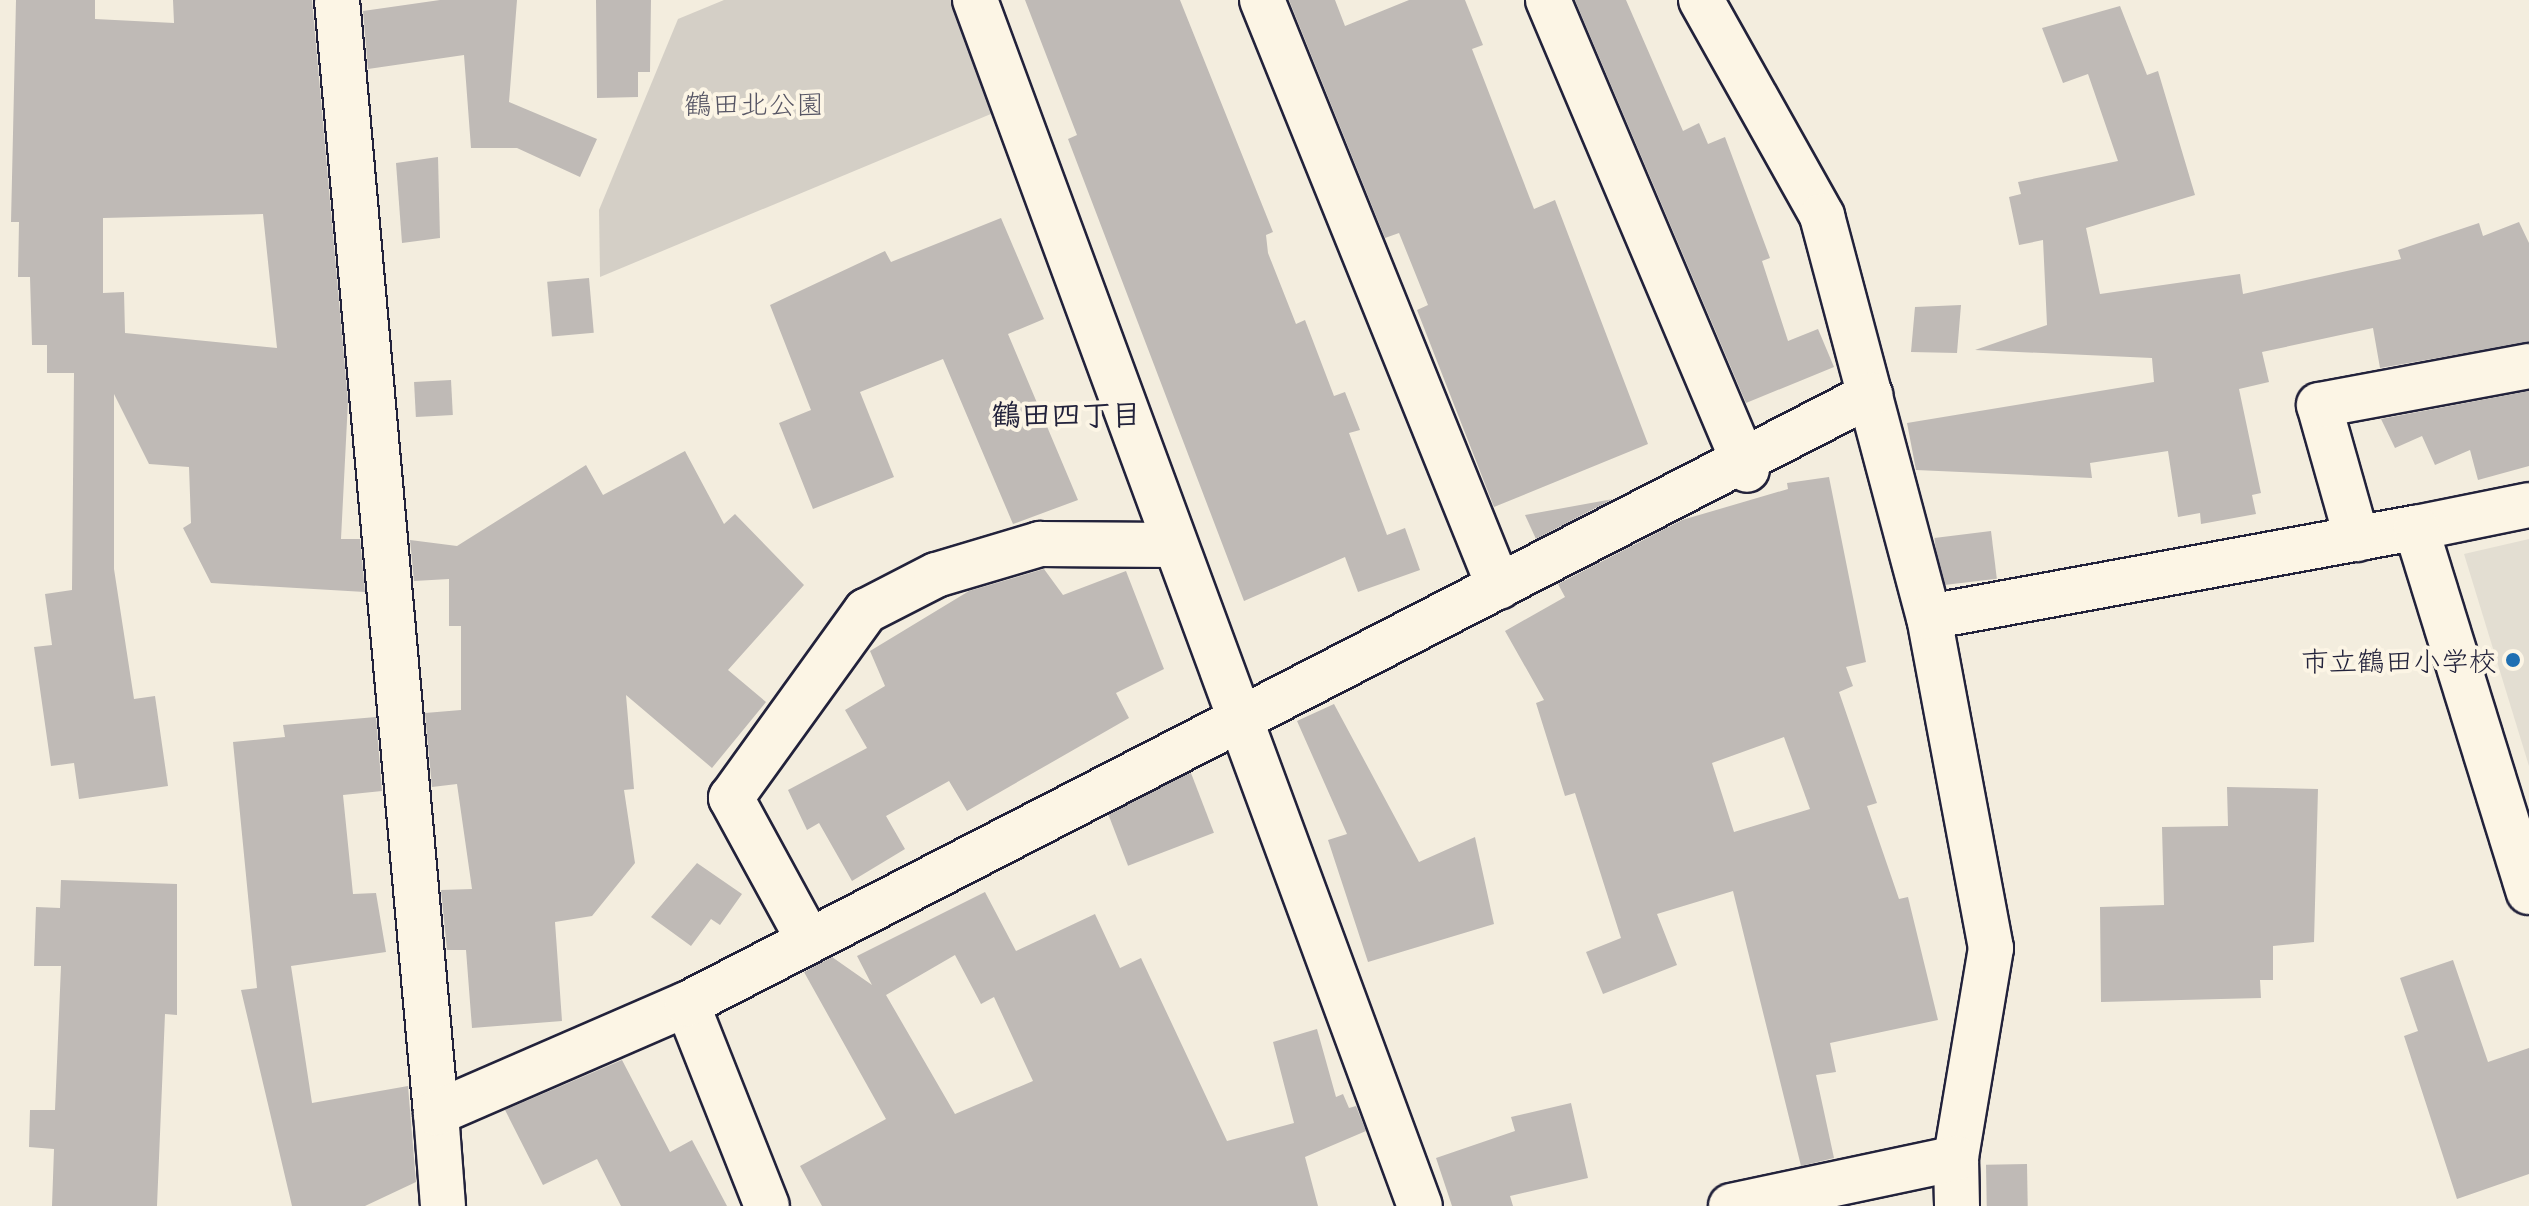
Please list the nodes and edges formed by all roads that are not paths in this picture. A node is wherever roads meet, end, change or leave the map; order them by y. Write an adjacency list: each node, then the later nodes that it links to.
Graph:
1 (337, 0): 19 (street)
2 (975, 0): 12 (street)
3 (1262, 0): 13 (street)
4 (1548, 0): 8 (street)
5 (1701, 0): 7 (street)
6 (2529, 366): 11 (street)
7 (1870, 395): 8 (street); 14 (street)
8 (1746, 466): 13 (street)
9 (2529, 505): 10 (street)
10 (2416, 528): 11 (street); 16 (street)
11 (2357, 539): 14 (street)
12 (1173, 545): 15 (street); 17 (street)
13 (1499, 587): 15 (street)
14 (1929, 617): 20 (street)
15 (1240, 717): 17 (street); 23 (street)
16 (2529, 892)
17 (808, 939): 18 (street)
18 (687, 1004): 19 (street); 22 (street)
19 (436, 1113): 21 (street)
20 (1956, 1158): 24 (street); 25 (street)
21 (434, 1202)
22 (767, 1206)
23 (1420, 1206)
24 (1731, 1206)
25 (1957, 1206)

